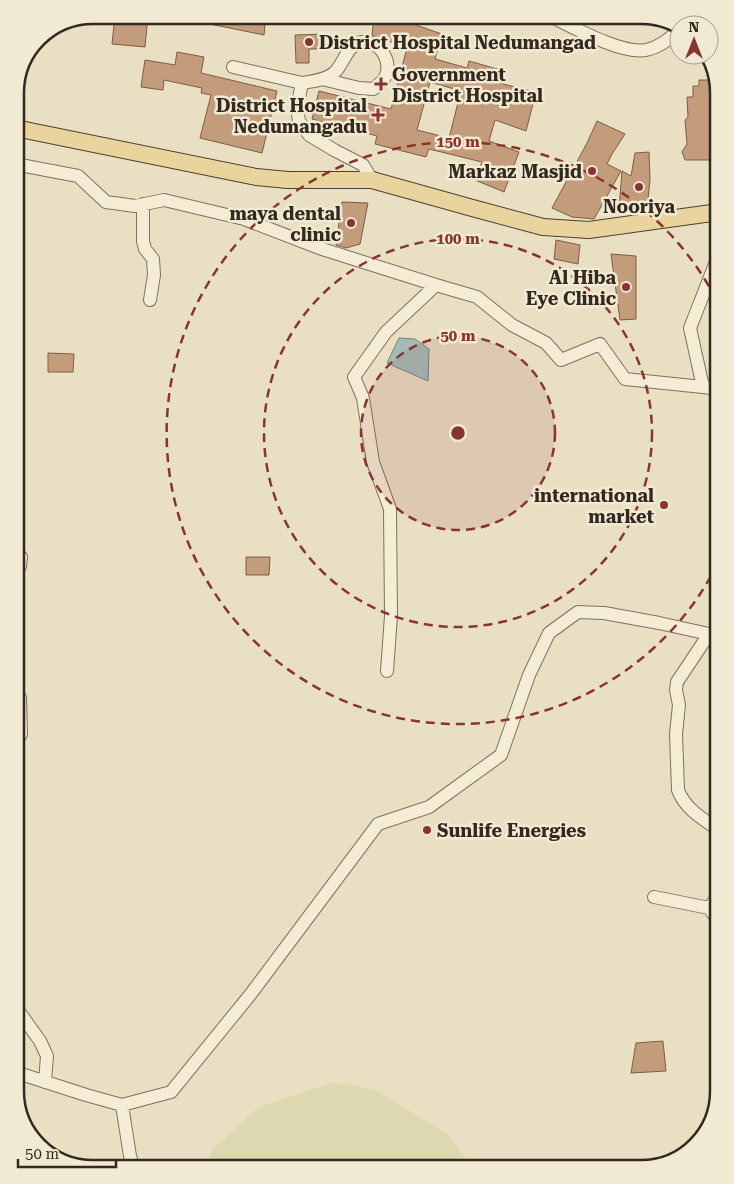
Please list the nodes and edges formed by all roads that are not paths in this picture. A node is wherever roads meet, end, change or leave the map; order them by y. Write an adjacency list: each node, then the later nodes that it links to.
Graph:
1 (567, 24): 2 (street)
2 (669, 39)
3 (233, 67): 5 (street)
4 (322, 79): 4 (street); 5 (street)
5 (302, 83): 8 (street)
6 (24, 130): 8 (main road)
7 (24, 166): 9 (street)
8 (372, 180): 10 (main road)
9 (143, 204): 12 (street); 13 (street)
10 (710, 213)
11 (710, 277): 14 (street)
12 (436, 285): 14 (street); 18 (street)
13 (150, 300)
14 (703, 387): 15 (street)
15 (710, 388)
16 (710, 634): 25 (street)
17 (710, 640): 19 (street)
18 (387, 671)
19 (710, 824)
20 (654, 897): 21 (street)
21 (709, 908)
22 (24, 1019): 24 (street)
23 (24, 1075): 24 (street)
24 (44, 1082): 25 (street)
25 (122, 1105): 26 (street)
26 (131, 1160)

